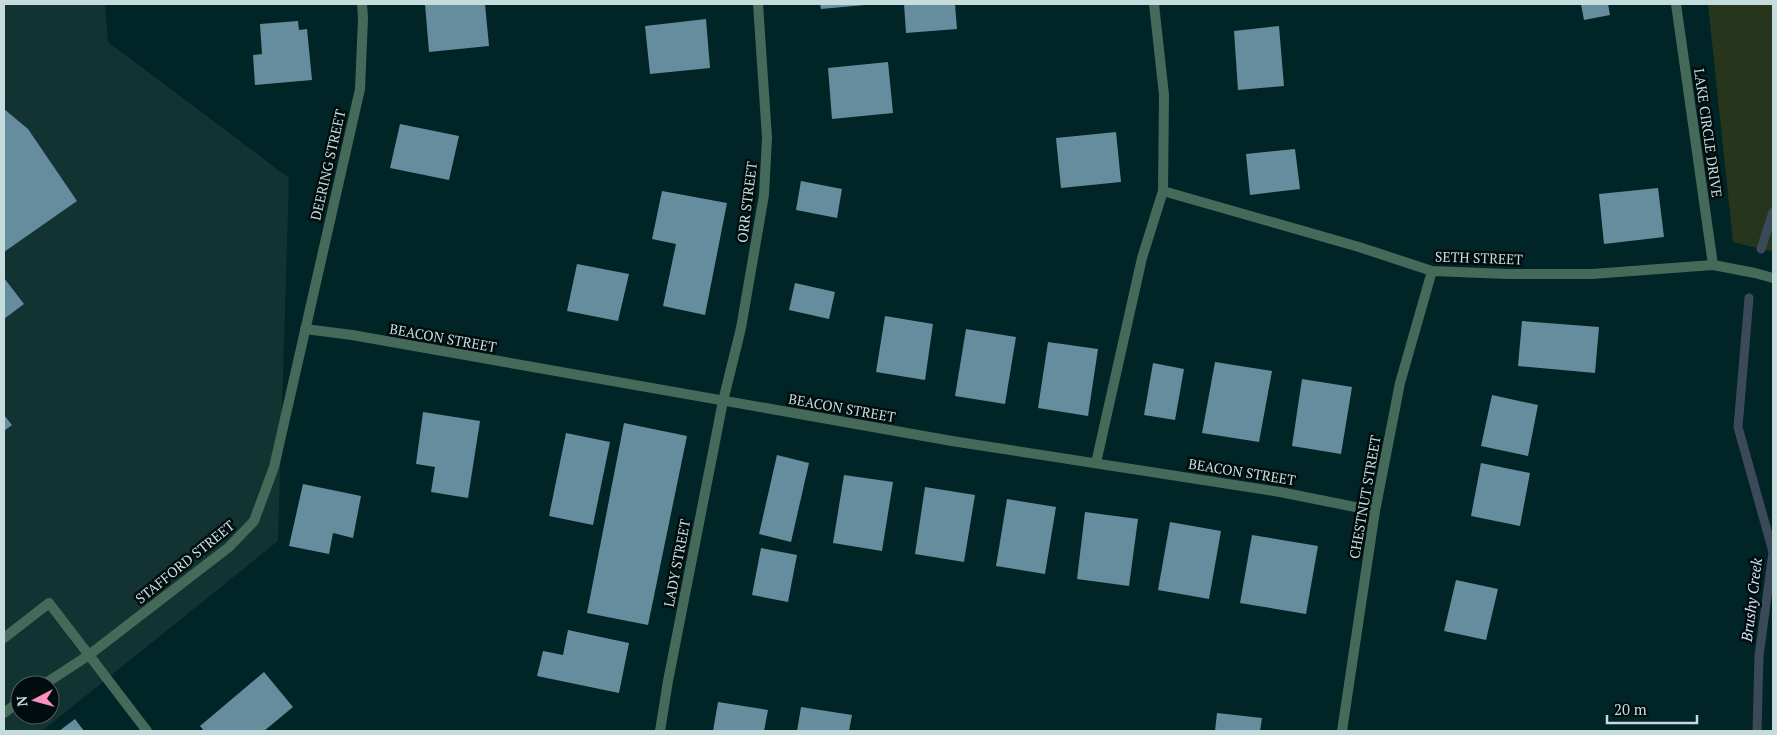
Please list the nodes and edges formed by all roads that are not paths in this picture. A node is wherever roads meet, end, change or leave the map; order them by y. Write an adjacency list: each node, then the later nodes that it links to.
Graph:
1 (362, 4): 9 (street, DEERING STREET)
2 (758, 4): 10 (street, ORR STREET)
3 (1154, 4): 5 (street)
4 (1676, 4): 6 (street, LAKE CIRCLE DRIVE)
5 (1163, 191): 7 (street, SETH STREET); 11 (street)
6 (1713, 266): 7 (street, SETH STREET); 8 (street, SETH STREET)
7 (1432, 271): 12 (street, CHESTNUT STREET)
8 (1773, 278)
9 (304, 329): 10 (street, BEACON STREET); 14 (street, STAFFORD STREET)
10 (723, 401): 11 (street, BEACON STREET); 17 (street, LADY STREET)
11 (1096, 463): 12 (street, BEACON STREET)
12 (1375, 511): 18 (street, CHESTNUT STREET)
13 (4, 638): 14 (street)
14 (89, 655): 15 (street, STAFFORD STREET); 16 (street)
15 (58, 675)
16 (147, 731)
17 (660, 731)
18 (1342, 731)

